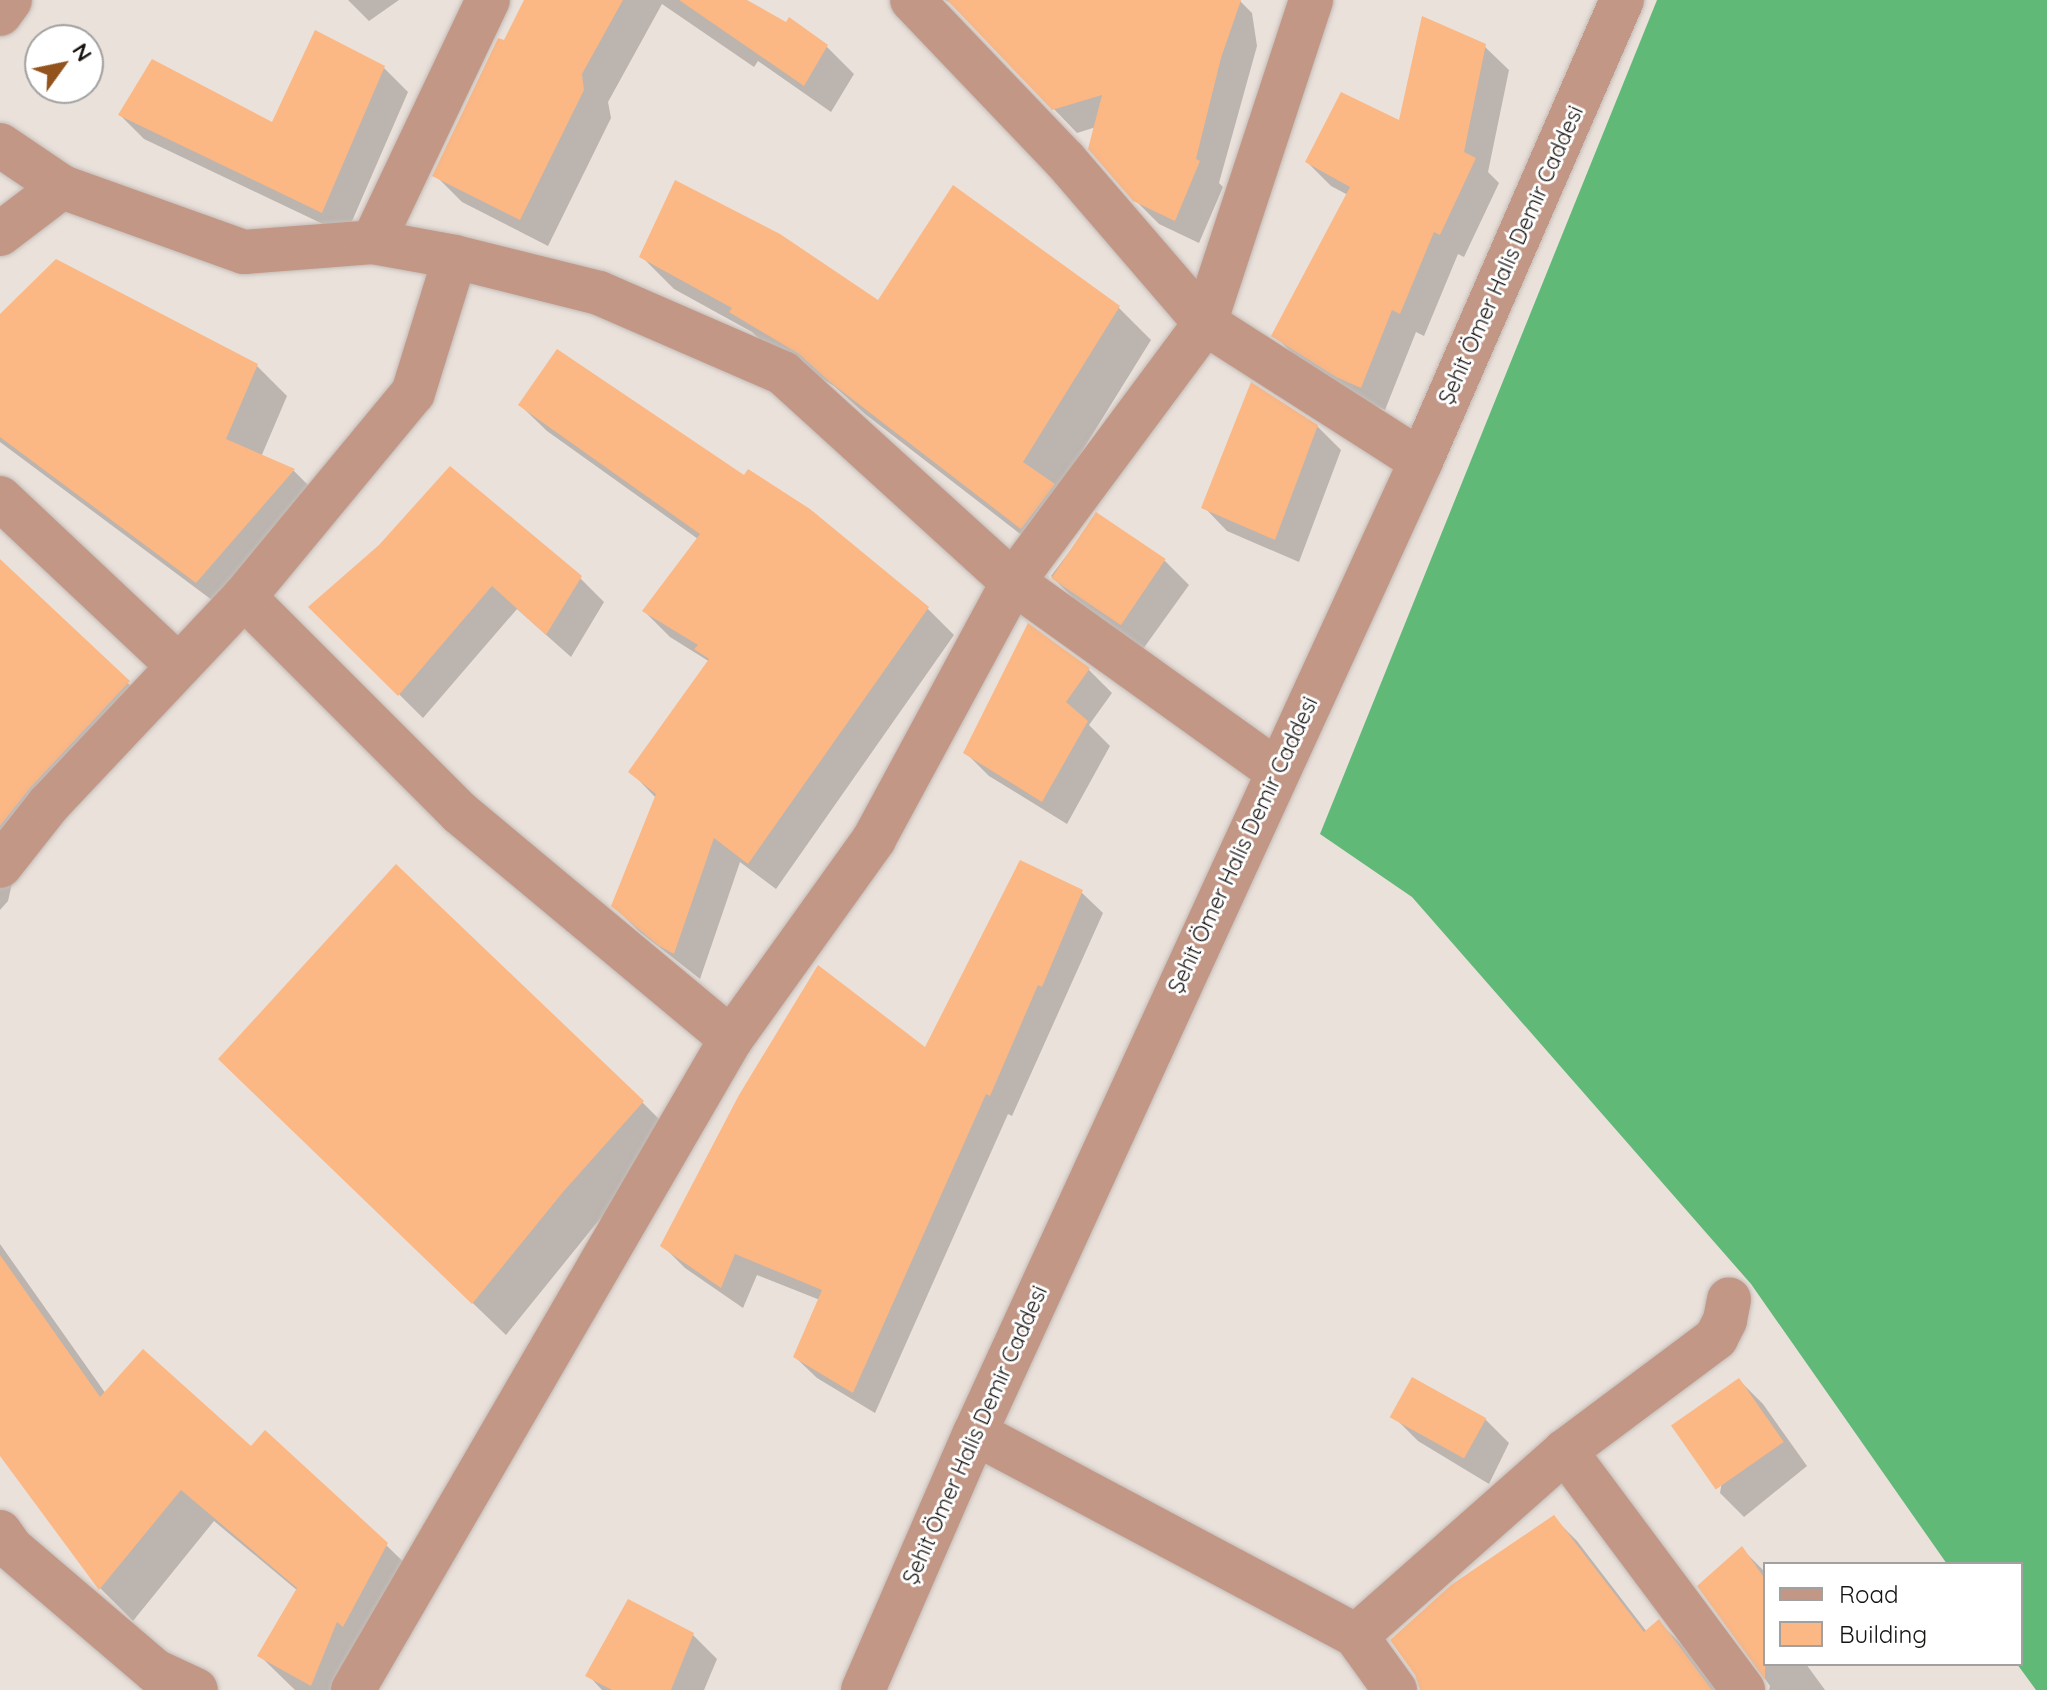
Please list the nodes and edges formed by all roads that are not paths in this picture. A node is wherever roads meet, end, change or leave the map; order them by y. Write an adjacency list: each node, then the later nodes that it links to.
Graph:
1 (10, 0): 6 (street)
2 (488, 0): 10 (street)
3 (912, 0): 12 (street)
4 (1311, 0): 12 (street)
5 (1622, 0): 13 (street, Şehit Ömer Halis Demir Caddesi)
6 (0, 14)
7 (0, 145): 8 (street)
8 (62, 187): 9 (street); 10 (street)
9 (0, 234)
10 (373, 242): 11 (street)
11 (455, 257): 15 (street); 16 (street)
12 (1205, 323): 13 (street); 15 (street)
13 (1421, 461): 18 (street, Şehit Ömer Halis Demir Caddesi)
14 (0, 498): 17 (street)
15 (1013, 582): 18 (street); 20 (street)
16 (244, 597): 17 (street); 20 (street)
17 (178, 666): 19 (street)
18 (1277, 771): 22 (street, Şehit Ömer Halis Demir Caddesi)
19 (0, 866)
20 (731, 1039): 27 (street)
21 (1729, 1299): 23 (street)
22 (975, 1433): 25 (street); 28 (street, Şehit Ömer Halis Demir Caddesi)
23 (1565, 1451): 25 (street); 30 (street)
24 (4, 1545): 26 (street)
25 (1356, 1636): 29 (street)
26 (196, 1690)
27 (353, 1690)
28 (863, 1690)
29 (1395, 1690)
30 (1743, 1690)

